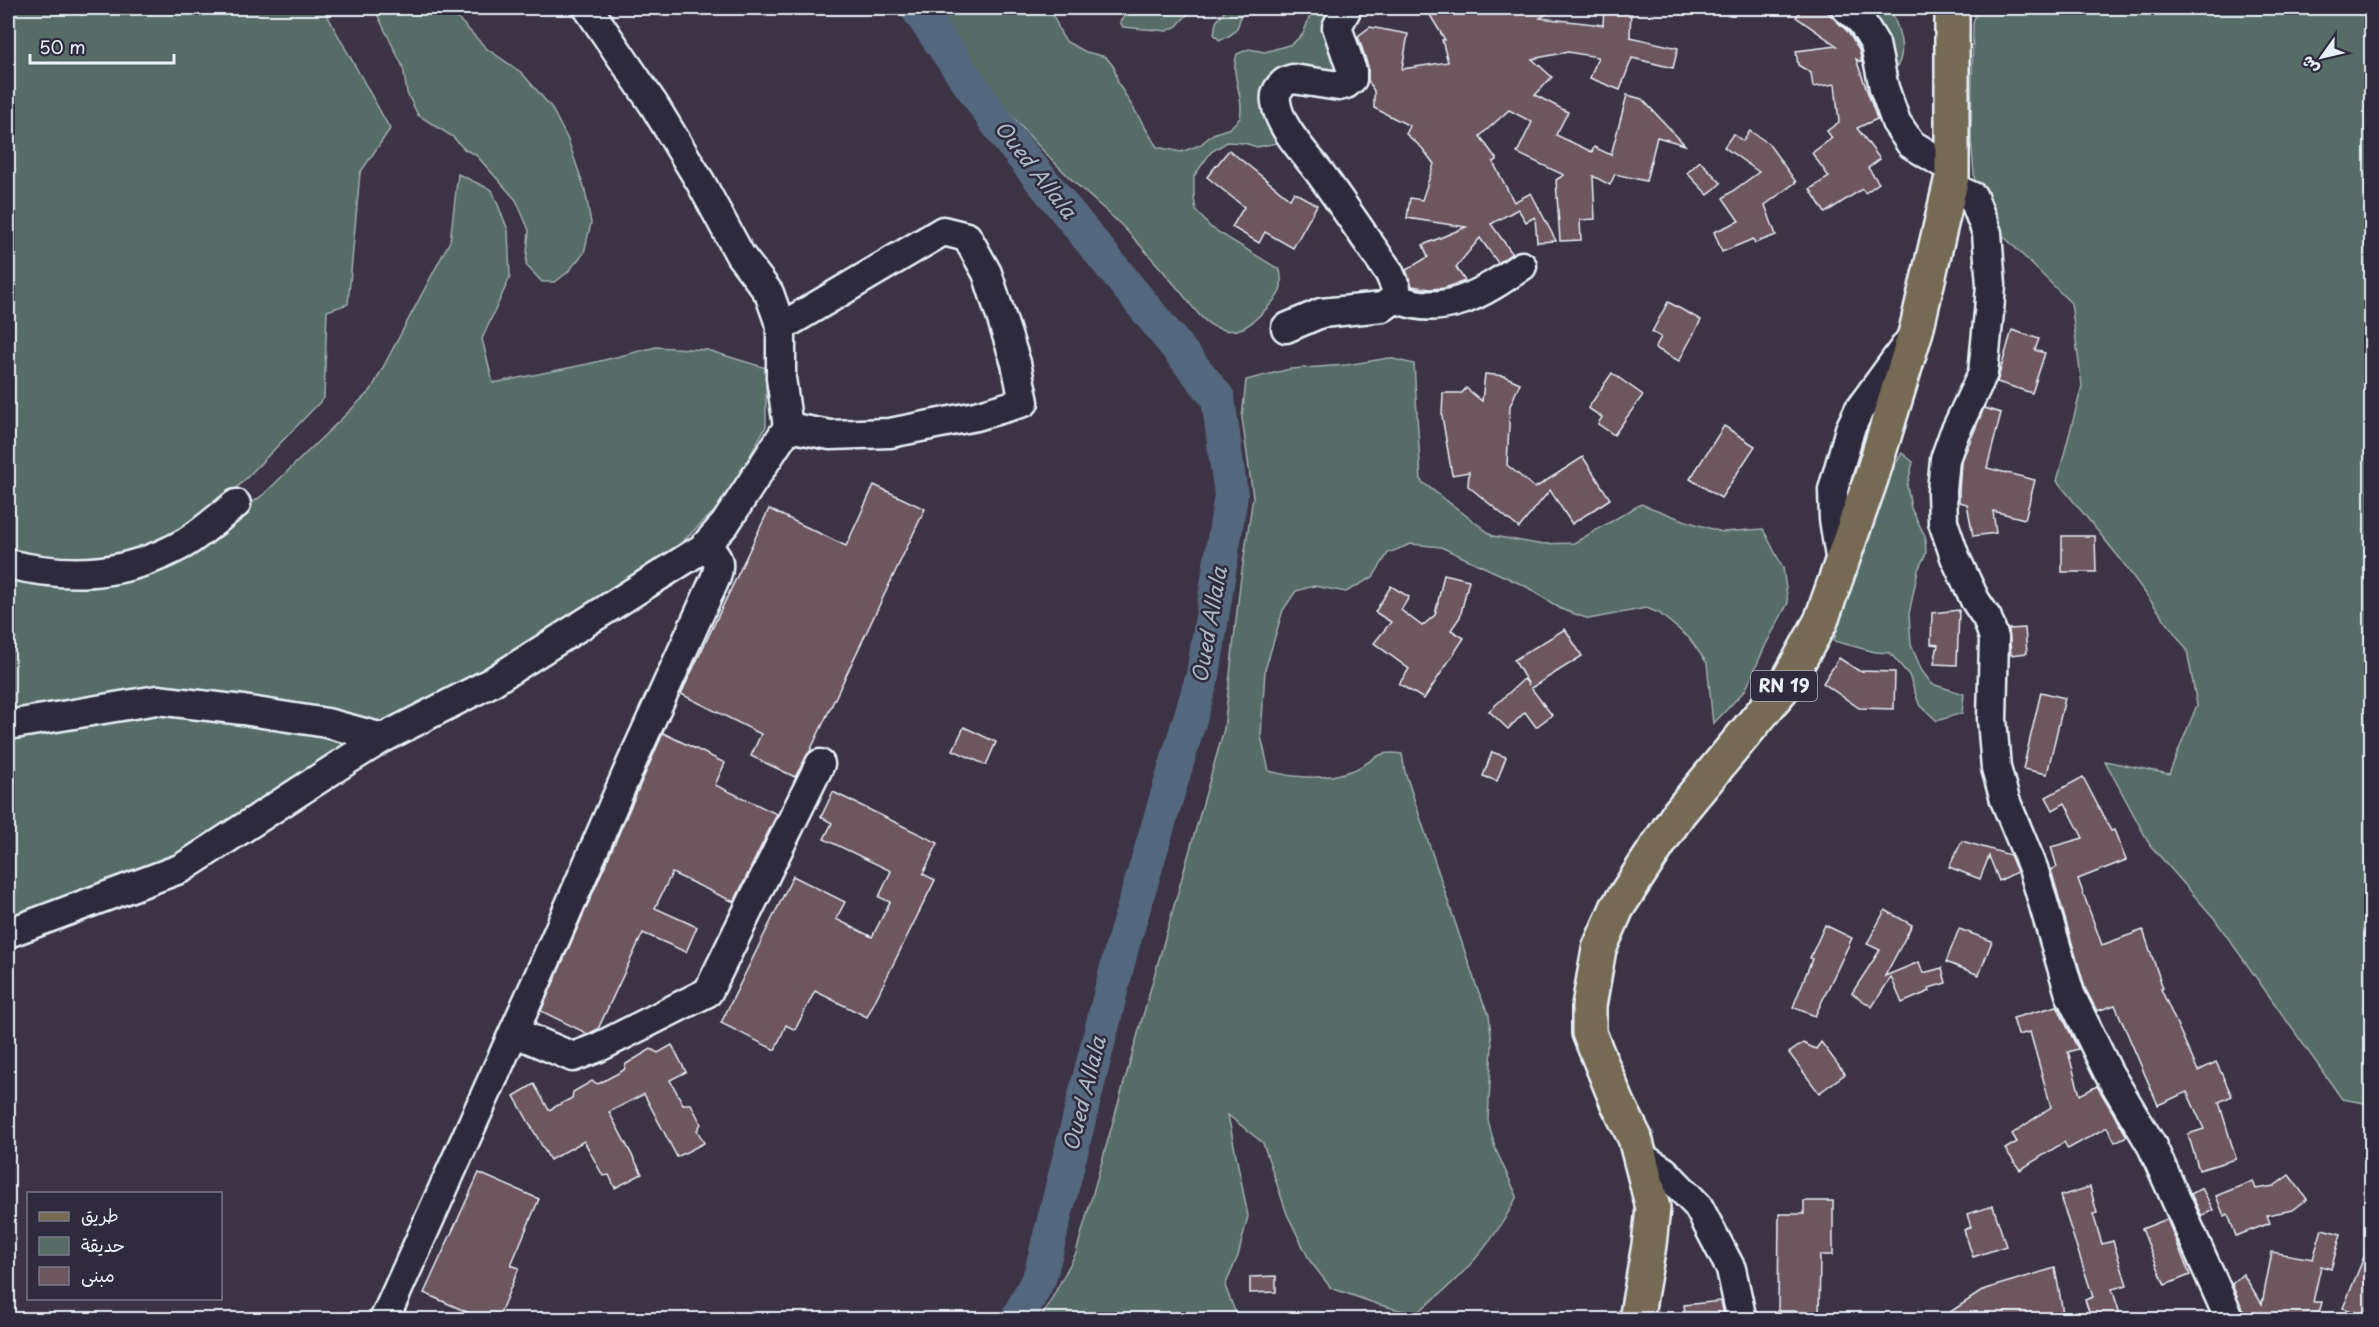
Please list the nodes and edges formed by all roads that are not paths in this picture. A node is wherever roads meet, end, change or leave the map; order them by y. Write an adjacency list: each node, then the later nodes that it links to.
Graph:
1 (588, 8): 8 (street)
2 (1347, 8): 7 (street)
3 (1846, 8): 5 (street)
4 (1952, 8): 5 (main road, RN 19)
5 (1951, 177): 19 (main road, RN 19); 23 (street)
6 (1522, 266): 7 (street)
7 (1395, 298): 9 (street)
8 (781, 327): 10 (street); 10 (street)
9 (1286, 328)
10 (788, 427): 12 (street)
11 (236, 504): 13 (street)
12 (703, 548): 15 (street); 18 (street)
13 (8, 564)
14 (8, 725): 15 (street)
15 (383, 738): 17 (street)
16 (820, 764): 18 (street)
17 (8, 933)
18 (514, 1032): 20 (street)
19 (1640, 1156): 21 (main road, RN 19); 22 (street)
20 (384, 1320)
21 (1635, 1320)
22 (1742, 1320)
23 (2230, 1320)

